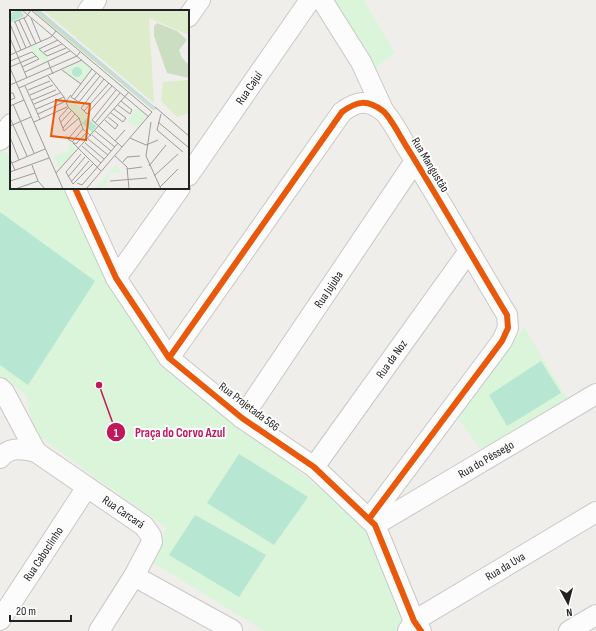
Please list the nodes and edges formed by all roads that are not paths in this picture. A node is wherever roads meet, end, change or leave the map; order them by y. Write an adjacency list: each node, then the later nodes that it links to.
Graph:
1 (96, 0): 5 (street)
2 (200, 0): 6 (street)
3 (310, 0): 12 (street, Rua Cajuí)
4 (322, 0): 7 (street, Rua Mangustão)
5 (89, 10)
6 (189, 16)
7 (384, 112): 11 (street, Rua Mangustão); 17 (street)
8 (10, 125): 9 (street)
9 (0, 140): 10 (street)
10 (10, 146)
11 (415, 161): 15 (street, Rua Mangustão); 20 (street, Rua Jujuba)
12 (189, 175)
13 (75, 189): 16 (street, Rua Projetada 566)
14 (179, 189): 16 (street)
15 (469, 251): 23 (street, Rua da Noz); 26 (street, Rua Mangustão)
16 (116, 278): 17 (street, Rua Projetada 566)
17 (169, 358): 20 (street, Rua Projetada 566)
18 (0, 388): 21 (street)
19 (596, 394): 26 (street, Rua do Pêssego)
20 (242, 418): 23 (street, Rua Projetada 566)
21 (36, 452): 22 (street, Rua Carcará); 24 (street, Rua Carcará)
22 (0, 458)
23 (314, 467): 26 (street, Rua Projetada 566)
24 (87, 487): 27 (street, Rua Carcará); 29 (street, Rua Caboclinho)
25 (596, 512): 30 (street, Rua da Uva)
26 (372, 522): 30 (street, Rua Projetada 566)
27 (134, 576): 31 (street); 32 (street, Rua Carcará)
28 (596, 615): 34 (street)
29 (0, 620)
30 (414, 628)
31 (233, 630): 33 (street)
32 (99, 631)
33 (206, 631)
34 (569, 631)

